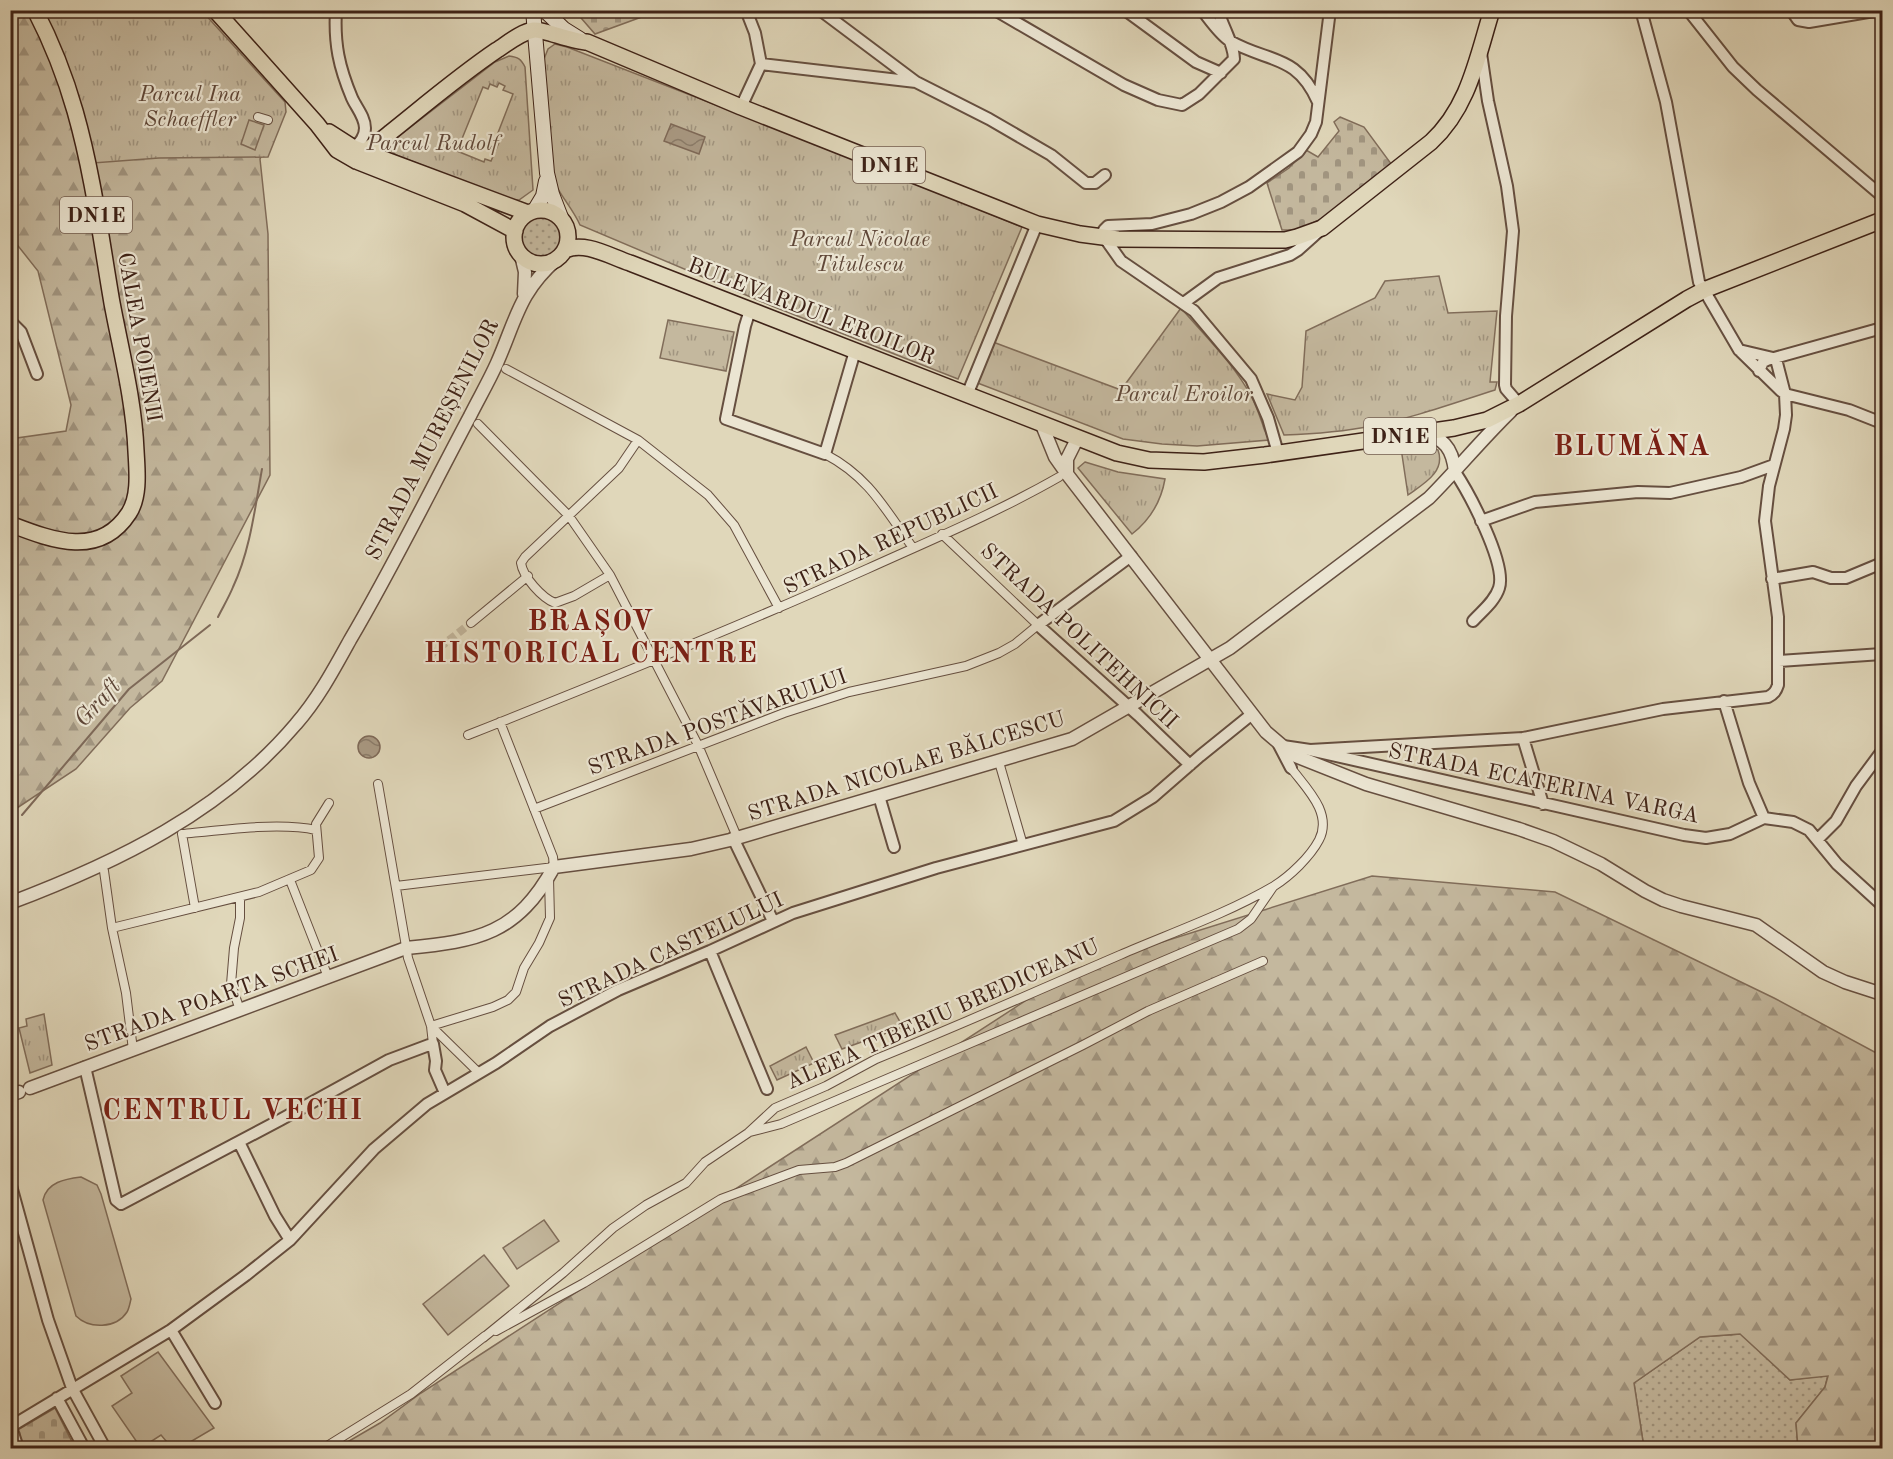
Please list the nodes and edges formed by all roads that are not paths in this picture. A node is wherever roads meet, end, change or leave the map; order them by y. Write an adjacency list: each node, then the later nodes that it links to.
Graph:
1 (35, 10): 72 (main road, CALEA POIENII / DN1E)
2 (215, 10): 30 (main road)
3 (336, 10): 30 (street)
4 (533, 10): 18 (main road)
5 (544, 10): 20 (main road)
6 (746, 10): 22 (street)
7 (820, 10): 24 (street)
8 (996, 10): 23 (street)
9 (1125, 10): 23 (street)
10 (1202, 10): 19 (street)
11 (1218, 10): 19 (street)
12 (1330, 10): 25 (street)
13 (1492, 10): 21 (main road, DN1E)
14 (1641, 10): 44 (street)
15 (1688, 10): 34 (street)
16 (1791, 10): 17 (street)
17 (1880, 10)
18 (534, 30): 20 (main road, DN1E); 29 (main road); 32 (main road)
19 (1228, 40): 23 (street); 25 (street)
20 (587, 42): 26 (main road, DN1E)
21 (1480, 47): 39 (main road, DN1E); 58 (street)
22 (761, 64): 24 (street); 26 (street)
23 (1221, 73)
24 (916, 82): 33 (street)
25 (1318, 102): 41 (street)
26 (741, 107): 38 (main road, DN1E)
27 (258, 117): 28 (street)
28 (268, 120)
29 (389, 135): 30 (main road); 31 (main road)
30 (358, 153): 31 (main road)
31 (381, 164): 35 (main road); 40 (main road)
32 (547, 173): 35 (main road); 36 (main road)
33 (1105, 176)
34 (1882, 196)
35 (531, 212): 36 (main road); 40 (main road)
36 (562, 219): 43 (main road)
37 (1882, 220): 44 (main road, DN1E)
38 (1037, 224): 41 (main road, DN1E); 57 (street)
39 (1322, 228): 41 (main road, DN1E); 46 (street)
40 (515, 231): 42 (main road)
41 (1104, 237): 46 (street)
42 (521, 255): 43 (main road, DN1E); 45 (street, STRADA MUREȘENILOR)
43 (561, 255): 45 (street, STRADA MUREȘENILOR); 47 (main road, BULEVARDUL EROILOR / DN1E)
44 (1704, 291): 50 (street); 58 (main road, DN1E)
45 (524, 295): 119 (street, STRADA MUREȘENILOR)
46 (1185, 302): 65 (street)
47 (750, 310): 51 (main road, BULEVARDUL EROILOR / DN1E); 66 (street)
48 (10, 321): 55 (street)
49 (1882, 328): 52 (street)
50 (1739, 350): 52 (street); 54 (street)
51 (855, 351): 57 (main road, BULEVARDUL EROILOR / DN1E); 66 (street)
52 (1776, 358): 54 (street); 56 (street)
53 (506, 369): 64 (street)
54 (1759, 370): 56 (street)
55 (37, 375)
56 (1785, 394): 59 (street); 67 (street)
57 (967, 395): 61 (main road, BULEVARDUL EROILOR / DN1E)
58 (1519, 404): 62 (main road, BULEVARDUL EROILOR / DN1E); 68 (street, STRADA NICOLAE BĂLCESCU)
59 (1882, 423)
60 (478, 424): 70 (street)
61 (1042, 425): 63 (main road, BULEVARDUL EROILOR / DN1E); 69 (street)
62 (1410, 434): 65 (main road, BULEVARDUL EROILOR / DN1E); 68 (street)
63 (1077, 439): 65 (main road, BULEVARDUL EROILOR / DN1E); 69 (street)
64 (638, 440): 70 (street); 80 (street)
65 (1278, 453)
66 (825, 454): 74 (street)
67 (1774, 465): 71 (street); 79 (street)
68 (1455, 472): 71 (street); 86 (street, STRADA NICOLAE BĂLCESCU)
69 (1063, 476): 73 (street, STRADA REPUBLICII); 75 (street)
70 (569, 516): 77 (street); 78 (street)
71 (1481, 521): 81 (street)
72 (10, 524)
73 (942, 534): 74 (street, STRADA REPUBLICII); 83 (street, STRADA POLITEHNICII)
74 (913, 548): 80 (street, STRADA REPUBLICII)
75 (1131, 556): 83 (street, STRADA POSTĂVARULUI); 86 (street)
76 (1882, 563): 79 (street)
77 (610, 575): 78 (street); 85 (street)
78 (528, 576): 82 (street)
79 (1772, 579): 87 (street)
80 (779, 608): 85 (street, STRADA REPUBLICII)
81 (1473, 621)
82 (471, 623)
83 (1038, 625): 89 (street, STRADA POLITEHNICII); 94 (street, STRADA POSTĂVARULUI)
84 (1882, 654): 87 (street)
85 (656, 660): 91 (street, STRADA REPUBLICII); 94 (street)
86 (1211, 660): 89 (street, STRADA NICOLAE BĂLCESCU); 90 (street)
87 (1779, 661): 88 (street)
88 (1724, 701): 93 (street); 106 (street)
89 (1130, 707): 98 (street, STRADA NICOLAE BĂLCESCU); 99 (street, STRADA POLITEHNICII)
90 (1252, 714): 95 (street); 99 (street, STRADA CASTELULUI)
91 (500, 722): 92 (street, STRADA REPUBLICII); 105 (street)
92 (468, 735)
93 (1523, 738): 96 (street); 104 (street)
94 (698, 745): 105 (street, STRADA POSTĂVARULUI); 108 (street)
95 (1279, 745): 96 (street, STRADA ECATERINA VARGA); 100 (street, ALEEA TIBERIU BREDICEANU); 127 (street)
96 (1310, 750): 104 (street, STRADA ECATERINA VARGA)
97 (1882, 751): 109 (street)
98 (999, 762): 102 (street, STRADA NICOLAE BĂLCESCU); 110 (street)
99 (1190, 765): 110 (street, STRADA CASTELULUI)
100 (1291, 768): 116 (street, ALEEA TIBERIU BREDICEANU)
101 (378, 783): 115 (street)
102 (879, 796): 108 (street, STRADA NICOLAE BĂLCESCU); 111 (street)
103 (329, 803): 107 (street)
104 (1543, 804): 106 (street, STRADA ECATERINA VARGA)
105 (534, 808): 113 (street)
106 (1764, 818): 109 (street)
107 (316, 830): 114 (street); 120 (street)
108 (735, 838): 113 (street, STRADA NICOLAE BĂLCESCU); 121 (street)
109 (1818, 839): 118 (street)
110 (1023, 845): 121 (street, STRADA CASTELULUI)
111 (894, 847)
112 (104, 871): 122 (street)
113 (552, 871): 115 (street); 123 (street, STRADA POARTA SCHEI); 129 (street)
114 (290, 880): 117 (street); 126 (street)
115 (396, 885): 123 (street)
116 (1274, 885): 137 (street, ALEEA TIBERIU BREDICEANU); 137 (street)
117 (240, 898): 120 (street); 128 (street)
118 (1880, 900)
119 (10, 903)
120 (195, 908): 122 (street)
121 (774, 921): 124 (street, STRADA CASTELULUI)
122 (112, 928): 131 (street)
123 (406, 948): 126 (street, STRADA POARTA SCHEI); 129 (street)
124 (710, 951): 133 (street, STRADA CASTELULUI); 134 (street)
125 (1263, 961): 142 (street)
126 (328, 977): 128 (street, STRADA POARTA SCHEI)
127 (1882, 994)
128 (240, 1010): 131 (street, STRADA POARTA SCHEI)
129 (431, 1026): 130 (street); 133 (street)
130 (433, 1044): 136 (street); 138 (street)
131 (133, 1050): 132 (street, STRADA POARTA SCHEI)
132 (85, 1067): 135 (street, STRADA POARTA SCHEI); 138 (street)
133 (479, 1073): 136 (street, STRADA CASTELULUI)
134 (767, 1089)
135 (20, 1092)
136 (445, 1093): 140 (street, STRADA CASTELULUI)
137 (748, 1133): 142 (street, ALEEA TIBERIU BREDICEANU)
138 (239, 1142): 140 (street)
139 (10, 1182): 143 (street)
140 (290, 1240): 141 (street, STRADA CASTELULUI)
141 (171, 1330): 143 (street, STRADA CASTELULUI); 145 (street)
142 (483, 1338): 150 (street)
143 (73, 1390): 144 (street, STRADA CASTELULUI); 149 (street)
144 (57, 1398): 146 (street, STRADA CASTELULUI); 148 (street)
145 (215, 1403)
146 (11, 1425): 147 (street)
147 (18, 1449)
148 (84, 1449)
149 (105, 1449)
150 (324, 1449)

